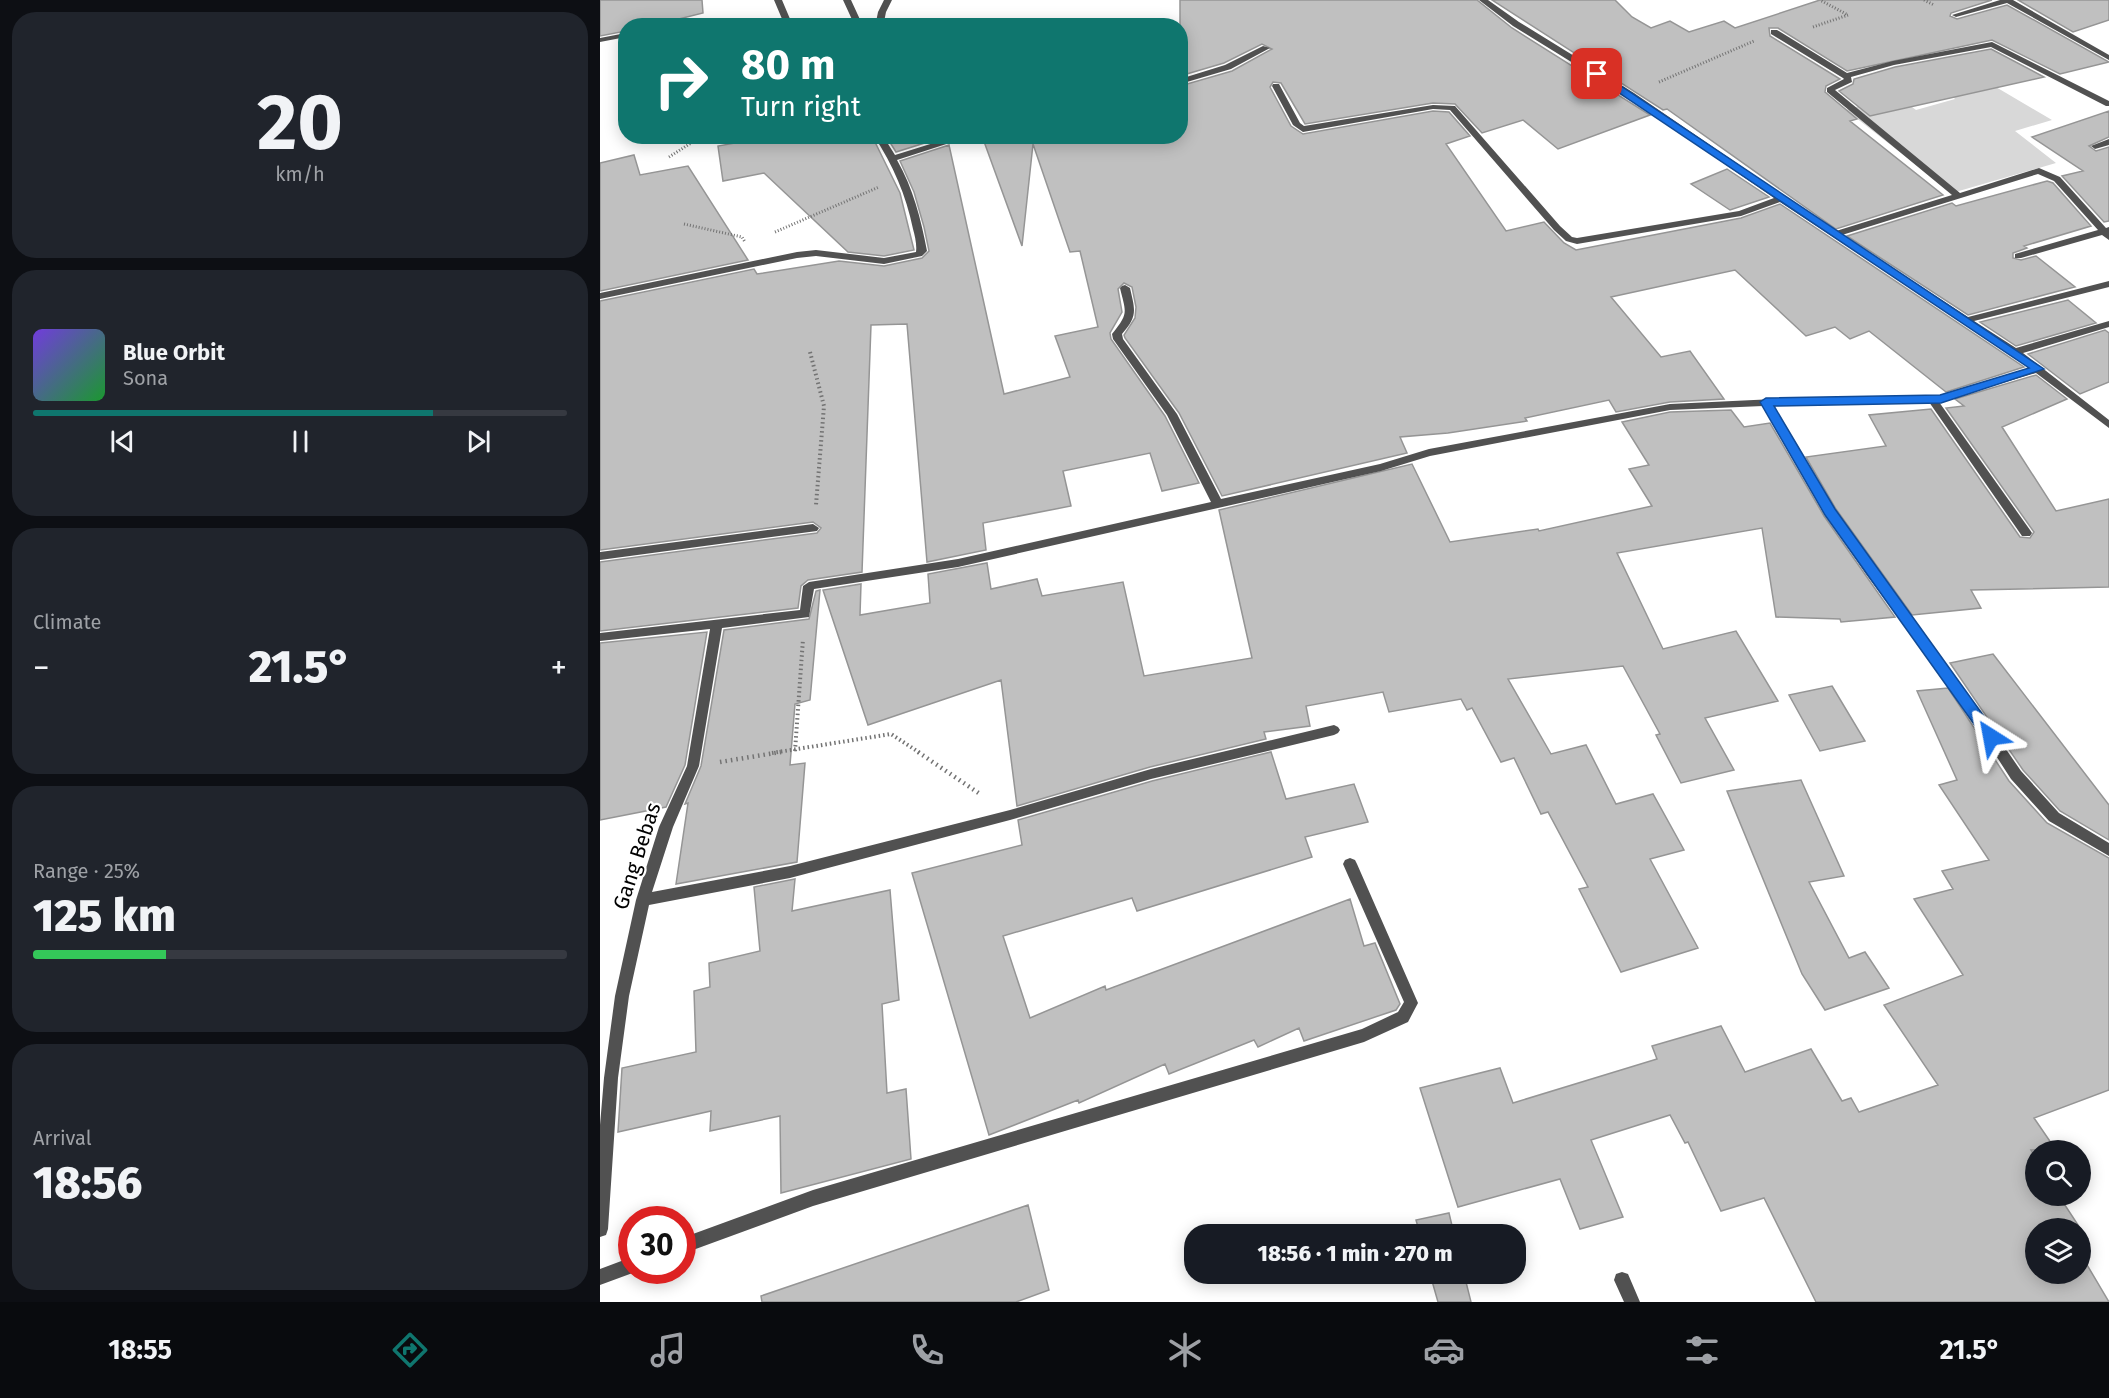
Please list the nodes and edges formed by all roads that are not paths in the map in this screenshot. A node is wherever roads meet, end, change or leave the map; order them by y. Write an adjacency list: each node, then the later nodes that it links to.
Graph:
1 (778, 0): 6 (street)
2 (847, 0): 7 (street)
3 (888, 0): 8 (street)
4 (1483, 0): 24 (street)
5 (1956, 15): 13 (street)
6 (786, 18)
7 (855, 18)
8 (881, 18)
9 (1774, 32): 14 (street)
10 (618, 37): 11 (street)
11 (600, 40)
12 (1266, 48): 15 (street)
13 (2109, 58)
14 (1846, 76): 17 (street); 23 (street)
15 (1188, 80)
16 (1276, 86): 24 (street)
17 (2109, 104)
18 (2109, 142): 21 (street)
19 (884, 144): 22 (street)
20 (940, 144): 22 (street)
21 (2095, 146)
22 (894, 158): 30 (street)
23 (1960, 197): 25 (street); 26 (street)
24 (1781, 199): 26 (street)
25 (2107, 232): 27 (street)
26 (1836, 234): 31 (street)
27 (2018, 256)
28 (2109, 284): 31 (street)
29 (1125, 288): 38 (street)
30 (600, 296)
31 (1966, 320): 33 (street)
32 (2109, 324): 33 (street)
33 (2015, 352): 34 (street)
34 (2038, 369): 35 (street); 37 (street)
35 (1931, 398): 36 (street); 40 (street)
36 (1766, 402): 38 (street); 45 (street)
37 (2109, 425)
38 (1217, 502): 42 (street)
39 (813, 528): 41 (street)
40 (2026, 533)
41 (600, 556)
42 (717, 624): 43 (street); 47 (street, Gang Bebas)
43 (600, 637)
44 (1334, 730): 47 (street)
45 (2109, 850)
46 (1350, 864): 50 (street)
47 (643, 900): 48 (street, Gang Bebas)
48 (605, 1078): 49 (street, Gang Bebas)
49 (600, 1229)
50 (696, 1241)
51 (618, 1270): 52 (street)
52 (600, 1277)
53 (1622, 1280): 54 (street)
54 (1632, 1302)

